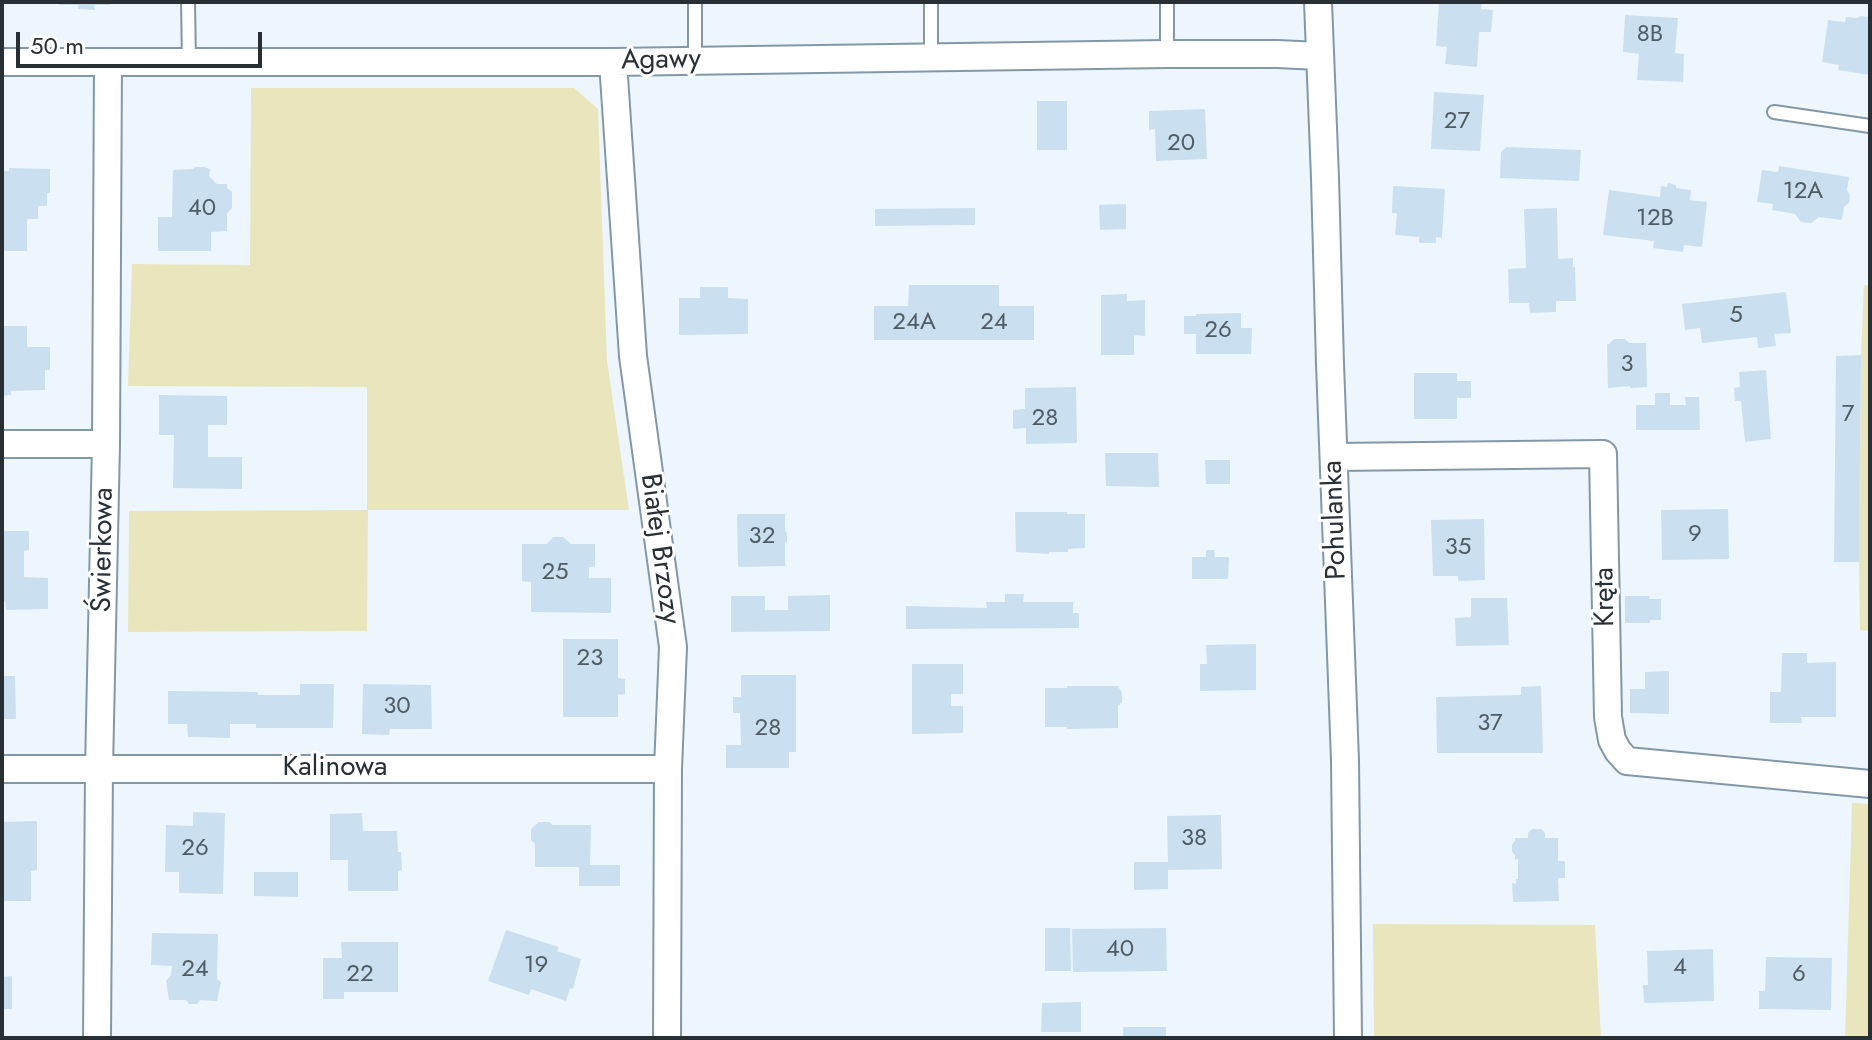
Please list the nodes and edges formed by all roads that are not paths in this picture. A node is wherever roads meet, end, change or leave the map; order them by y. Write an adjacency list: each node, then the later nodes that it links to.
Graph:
1 (188, 2): 12 (lane)
2 (695, 2): 9 (lane)
3 (931, 2): 8 (lane)
4 (1167, 2): 6 (lane)
5 (1318, 2): 7 (street, Pohulanka)
6 (1167, 54): 7 (street, Agawy); 8 (street, Agawy)
7 (1320, 56): 18 (street, Pohulanka)
8 (931, 57): 9 (street, Agawy)
9 (695, 61): 13 (street, Agawy)
10 (2, 62): 11 (street, Agawy)
11 (108, 62): 12 (street, Agawy); 17 (street, Świerkowa)
12 (189, 62): 13 (street, Agawy)
13 (613, 62): 21 (street, Białej Brzozy)
14 (1774, 112): 15 (lane)
15 (1870, 126)
16 (2, 444): 17 (street)
17 (106, 444): 19 (street, Świerkowa)
18 (1334, 457): 22 (street, Kręta); 25 (street, Pohulanka)
19 (99, 768): 20 (street, Kalinowa); 21 (street, Kalinowa); 23 (street, Świerkowa)
20 (2, 769)
21 (668, 769): 24 (street, Białej Brzozy)
22 (1870, 784)
23 (97, 1038)
24 (667, 1038)
25 (1348, 1038)

